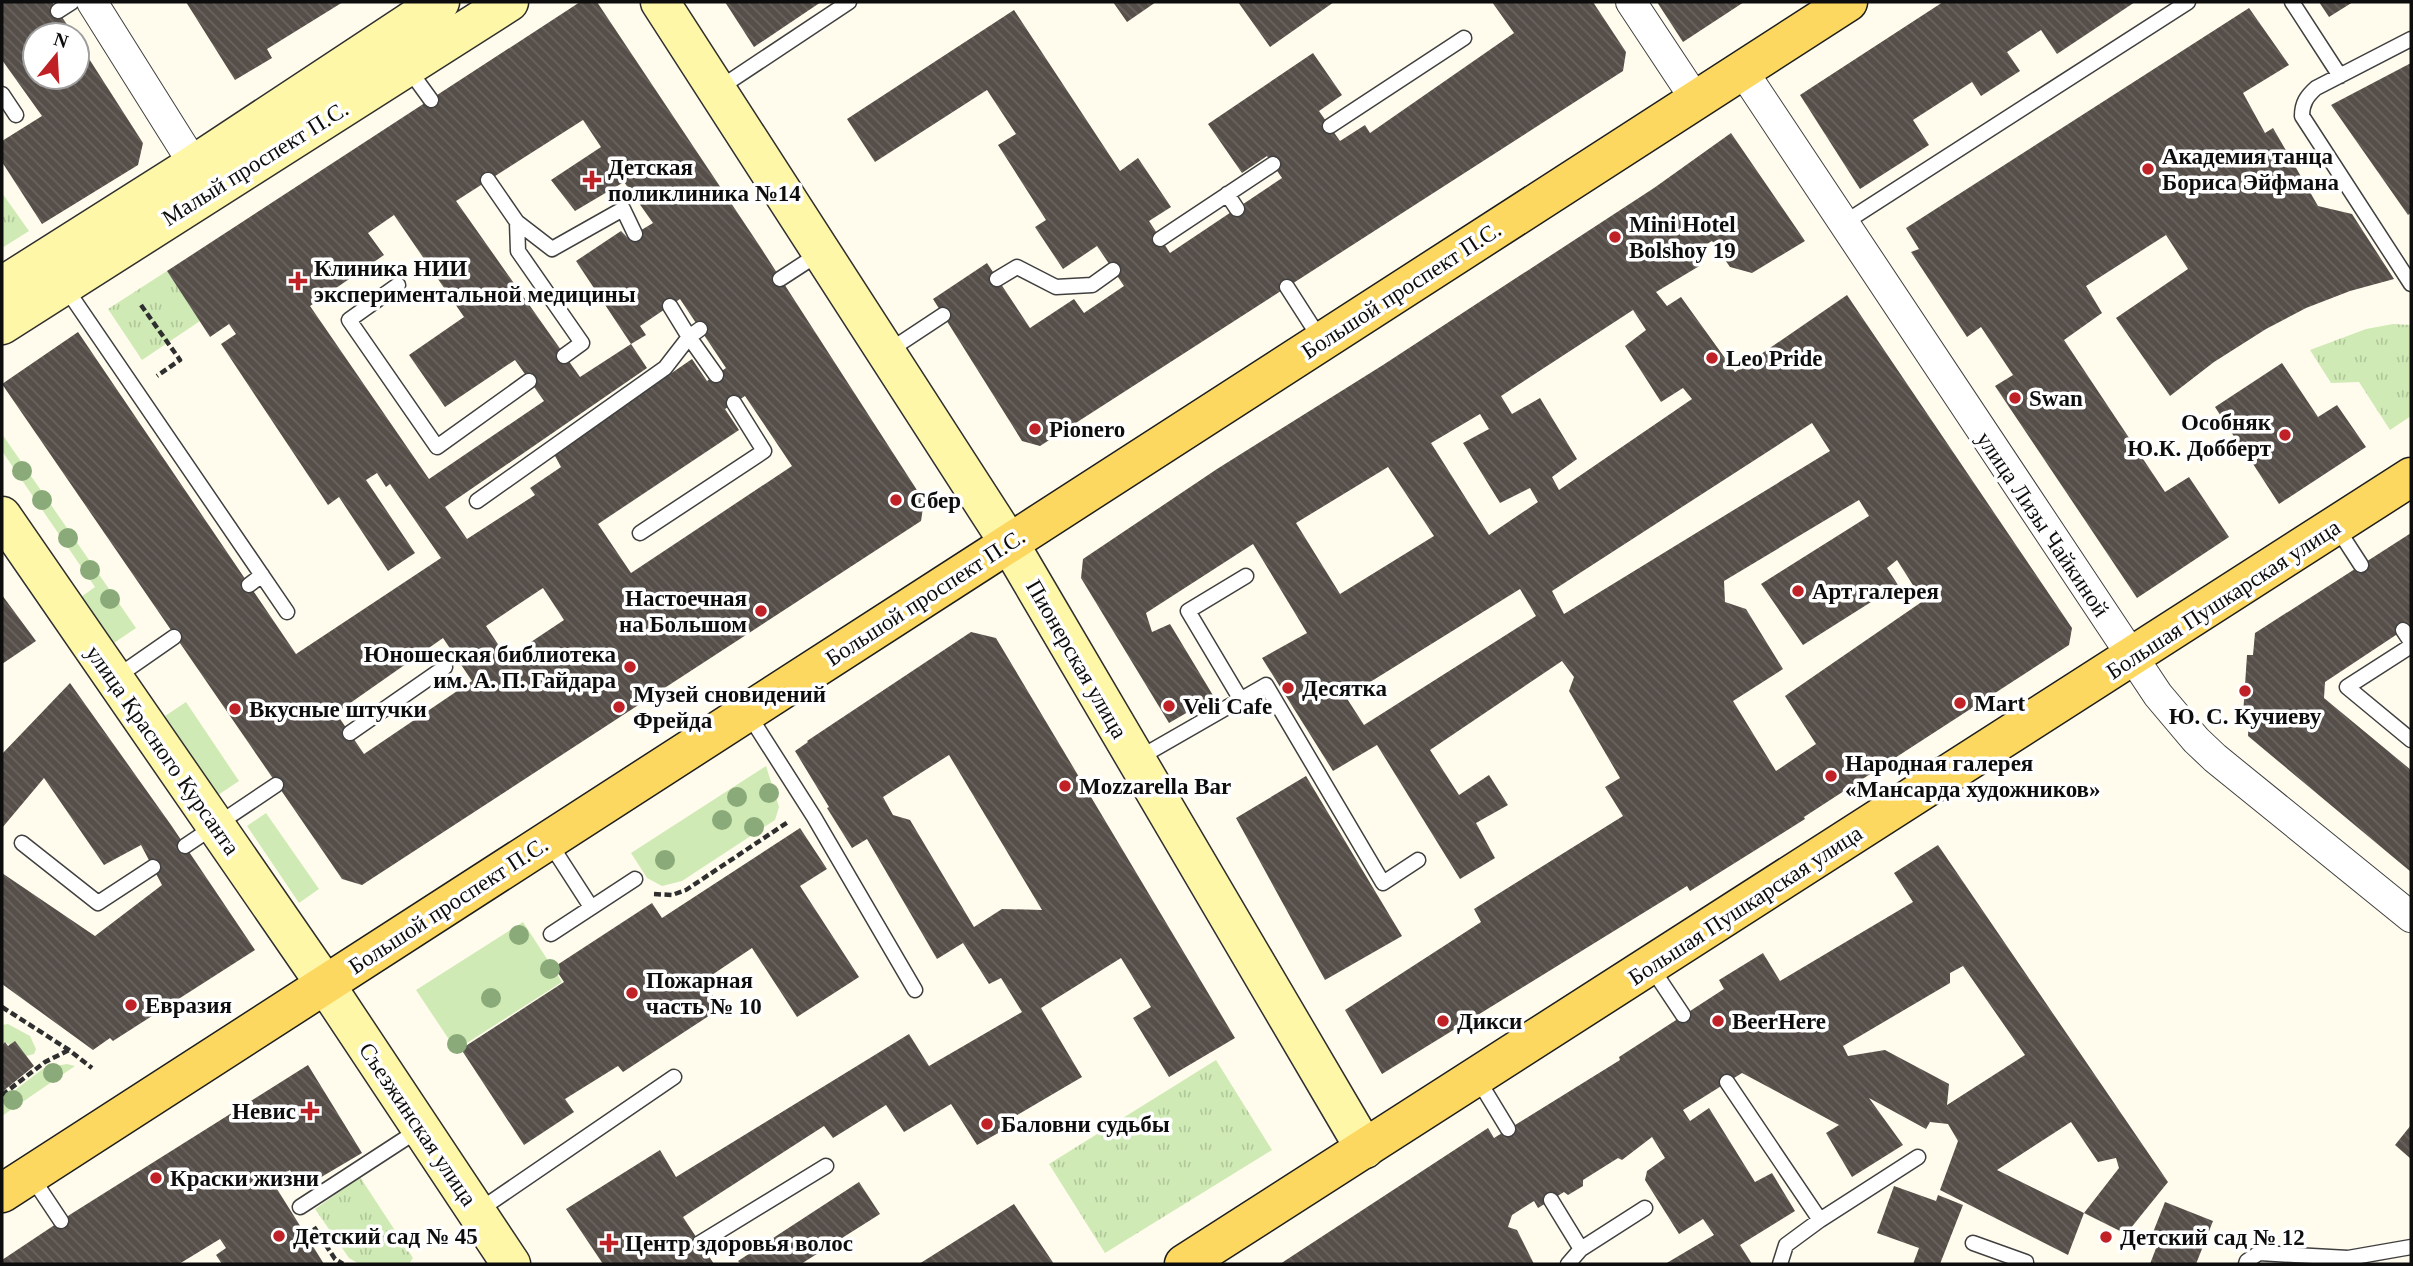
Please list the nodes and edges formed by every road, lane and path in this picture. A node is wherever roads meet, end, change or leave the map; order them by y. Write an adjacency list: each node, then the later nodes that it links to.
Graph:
1 (72, 2): 11 (lane)
2 (92, 2): 24 (street)
3 (440, 2): 14 (street, Малый проспект П.С.)
4 (509, 2): 14 (street, Малый проспект П.С.)
5 (660, 2): 17 (street, Пионерская улица)
6 (849, 2): 17 (lane)
7 (1631, 2): 20 (street)
8 (1848, 2): 15 (main road, Большой проспект П.С.)
9 (2188, 2): 29 (lane)
10 (2292, 2): 16 (lane)
11 (58, 11)
12 (1464, 38): 22 (lane)
13 (2411, 39): 16 (lane)
14 (396, 52): 19 (lane); 24 (street, Малый проспект П.С.)
15 (1742, 70): 20 (main road, Большой проспект П.С.); 29 (street, улица Лизы Чайкиной)
16 (2340, 76): 37 (lane)
17 (717, 90): 32 (street, Пионерская улица)
18 (2, 94): 21 (lane)
19 (431, 100)
20 (1696, 100): 46 (main road, Большой проспект П.С.)
21 (16, 115)
22 (1330, 126)
23 (1273, 164): 26 (lane)
24 (202, 178): 34 (street, Малый проспект П.С.)
25 (488, 180): 28 (lane)
26 (1227, 194): 27 (lane); 31 (lane)
27 (1237, 208)
28 (517, 222): 30 (lane); 48 (lane)
29 (1844, 223): 66 (street, улица Лизы Чайкиной)
30 (635, 234)
31 (1160, 239)
32 (821, 252): 35 (lane); 47 (street, Пионерская улица)
33 (1113, 270): 36 (lane)
34 (55, 272): 39 (street, Малый проспект П.С.); 44 (street, Малый проспект П.С.); 51 (lane)
35 (780, 279)
36 (997, 279)
37 (2411, 284)
38 (398, 285): 50 (lane)
39 (2, 286)
40 (1287, 287): 46 (lane)
41 (141, 305): 51 (path)
42 (670, 306): 45 (lane)
43 (943, 315): 47 (lane)
44 (2, 325)
45 (695, 333): 49 (lane); 54 (lane)
46 (1322, 341): 58 (main road, Большой проспект П.С.)
47 (886, 353): 58 (street, Пионерская улица)
48 (564, 356)
49 (716, 375)
50 (530, 381)
51 (136, 391): 60 (lane)
52 (734, 403): 57 (lane)
53 (2411, 477): 56 (main road, Большая Пушкарская улица)
54 (477, 500)
55 (2, 516): 68 (street, улица Красного Курсанта)
56 (2336, 527): 59 (lane); 66 (main road, Большая Пушкарская улица)
57 (640, 533)
58 (1009, 543): 70 (main road, Большой проспект П.С.); 73 (street, Пионерская улица)
59 (2361, 565)
60 (262, 575): 62 (lane); 63 (lane)
61 (1246, 576): 69 (lane)
62 (249, 585)
63 (287, 612)
64 (174, 637): 68 (lane)
65 (2409, 639): 72 (lane)
66 (2132, 658): 83 (street, улица Лизы Чайкиной); 85 (main road, Большая Пушкарская улица)
67 (445, 667): 71 (lane)
68 (114, 679): 76 (street, улица Красного Курсанта)
69 (1241, 700): 73 (lane); 79 (lane)
70 (747, 711): 75 (lane); 77 (main road, Большой проспект П.С.)
71 (350, 733)
72 (2411, 740)
73 (1136, 760): 98 (street, Пионерская улица)
74 (275, 785): 76 (lane)
75 (808, 809): 81 (path); 87 (lane)
76 (200, 836): 86 (street, улица Красного Курсанта)
77 (548, 840): 82 (lane); 86 (main road, Большой проспект П.С.)
78 (22, 843): 80 (lane)
79 (1418, 860)
80 (153, 867)
81 (635, 879): 82 (lane)
82 (591, 907): 84 (lane)
83 (2411, 917)
84 (551, 934)
85 (1650, 966): 89 (lane); 93 (main road, Большая Пушкарская улица)
86 (325, 984): 96 (street, Съезжинская улица); 101 (main road, Большой проспект П.С.)
87 (915, 990)
88 (2, 1007): 90 (path)
89 (1683, 1015)
90 (69, 1050): 91 (path); 95 (path)
91 (92, 1068)
92 (674, 1077): 105 (lane)
93 (1477, 1077): 97 (lane); 98 (main road, Большая Пушкарская улица)
94 (1727, 1082): 106 (lane)
95 (2, 1096)
96 (421, 1129): 103 (lane); 105 (street, Съезжинская улица)
97 (1508, 1129)
98 (1365, 1149): 112 (main road, Большая Пушкарская улица)
99 (1918, 1157): 106 (lane)
100 (826, 1166): 108 (lane)
101 (16, 1184): 107 (lane)
102 (1551, 1200): 111 (lane)
103 (300, 1207): 113 (path)
104 (1645, 1208): 111 (lane)
105 (476, 1212): 114 (street, Съезжинская улица)
106 (1820, 1220): 116 (lane)
107 (61, 1222)
108 (700, 1243)
109 (1973, 1243): 117 (lane)
110 (2411, 1247): 118 (lane)
111 (1581, 1250): 115 (lane)
112 (1207, 1254)
113 (343, 1264)
114 (511, 1264)
115 (1568, 1264)
116 (1780, 1264)
117 (2026, 1264)
118 (2246, 1264)

